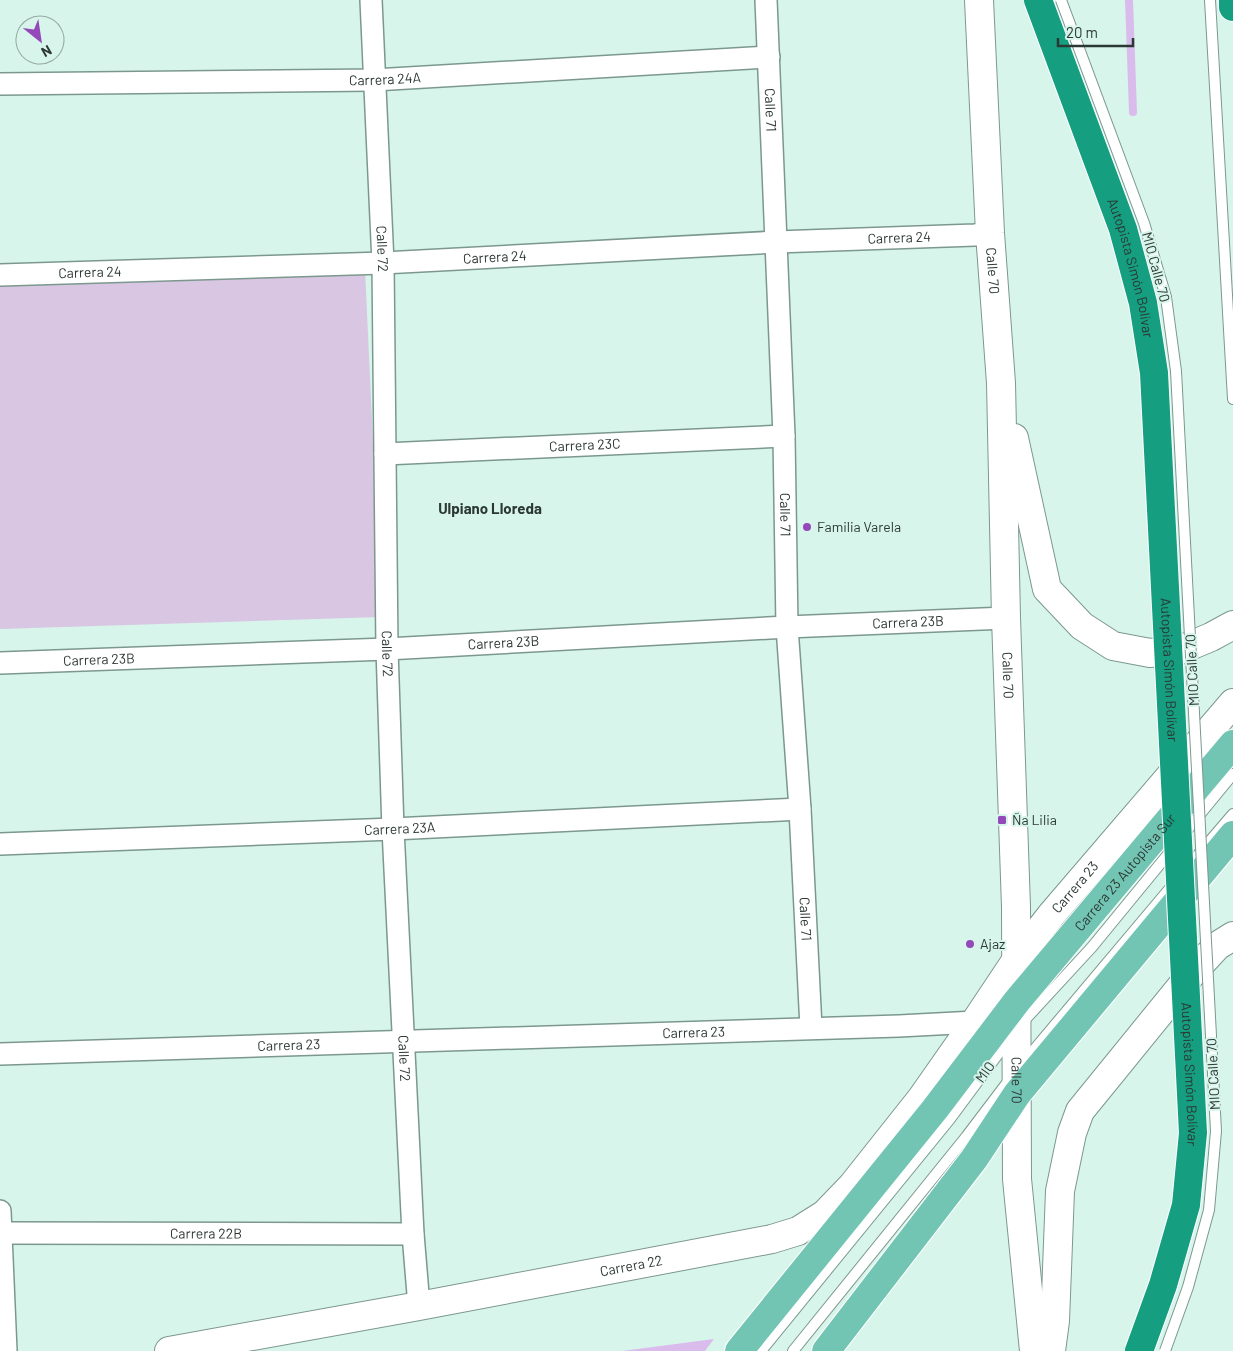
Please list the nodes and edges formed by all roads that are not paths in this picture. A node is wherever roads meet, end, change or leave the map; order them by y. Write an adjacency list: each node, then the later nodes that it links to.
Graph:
1 (371, 0): 10 (street, Calle 72)
2 (766, 0): 9 (street, Calle 71)
3 (979, 0): 12 (street, Calle 70)
4 (1038, 0): 53 (highway, Autopista Simón Bolívar, bridge)
5 (1061, 0): 54 (lane, MIO Calle 70, bridge)
6 (1210, 0): 17 (lane)
7 (1233, 0): 8 (highway)
8 (1233, 7)
9 (769, 57): 10 (street, Carrera 24A); 13 (street, Calle 71)
10 (374, 80): 11 (street, Carrera 24A); 14 (street, Calle 72)
11 (0, 84)
12 (990, 233): 13 (street, Carrera 24); 16 (street, Calle 70)
13 (776, 242): 14 (street, Carrera 24); 18 (street, Calle 71)
14 (383, 263): 15 (street, Carrera 24); 19 (street, Calle 72)
15 (0, 275)
16 (1002, 383): 20 (street, Calle 70); 21 (street)
17 (1233, 399)
18 (784, 436): 19 (street, Carrera 23C); 22 (street, Calle 71)
19 (385, 454): 23 (street, Calle 72)
20 (1006, 618): 22 (street, Carrera 23B); 34 (street, Calle 70)
21 (1233, 625)
22 (787, 627): 23 (street, Carrera 23B); 28 (street, Calle 71)
23 (387, 649): 24 (street, Carrera 23B); 30 (street, Calle 72)
24 (0, 663)
25 (1233, 703): 34 (street, Carrera 23)
26 (1233, 744): 35 (main road, Carrera 23 Autopista Sur)
27 (1233, 774): 36 (lane, MIO)
28 (800, 809): 30 (street, Carrera 23A); 37 (street, Calle 71)
29 (1233, 814): 40 (lane, MIO)
30 (393, 828): 32 (street, Carrera 23A); 38 (street, Calle 72)
31 (1233, 835): 40 (main road)
32 (0, 844)
33 (1233, 936): 52 (street)
34 (1016, 960): 35 (street, Calle 70); 36 (street, Carrera 23)
35 (1016, 1001): 36 (main road, Carrera 23)
36 (997, 1024): 37 (street, Carrera 23); 40 (street, Calle 70); 44 (street, Carrera 22); 47 (main road, Carrera 23); 48 (lane, MIO)
37 (811, 1028): 38 (street, Carrera 23)
38 (403, 1042): 39 (street, Carrera 23); 43 (street, Calle 72)
39 (0, 1054)
40 (1017, 1082): 49 (lane, MIO); 50 (main road); 51 (street, Calle 70)
41 (0, 1211): 42 (street)
42 (1, 1233): 43 (street, Carrera 22B); 45 (street)
43 (413, 1234): 44 (street, Calle 72)
44 (419, 1306): 46 (street, Carrera 22)
45 (6, 1351)
46 (169, 1351)
47 (739, 1351)
48 (761, 1351)
49 (793, 1351)
50 (826, 1351)
51 (1034, 1351)
52 (1051, 1351)
53 (1139, 1351)
54 (1165, 1351)

